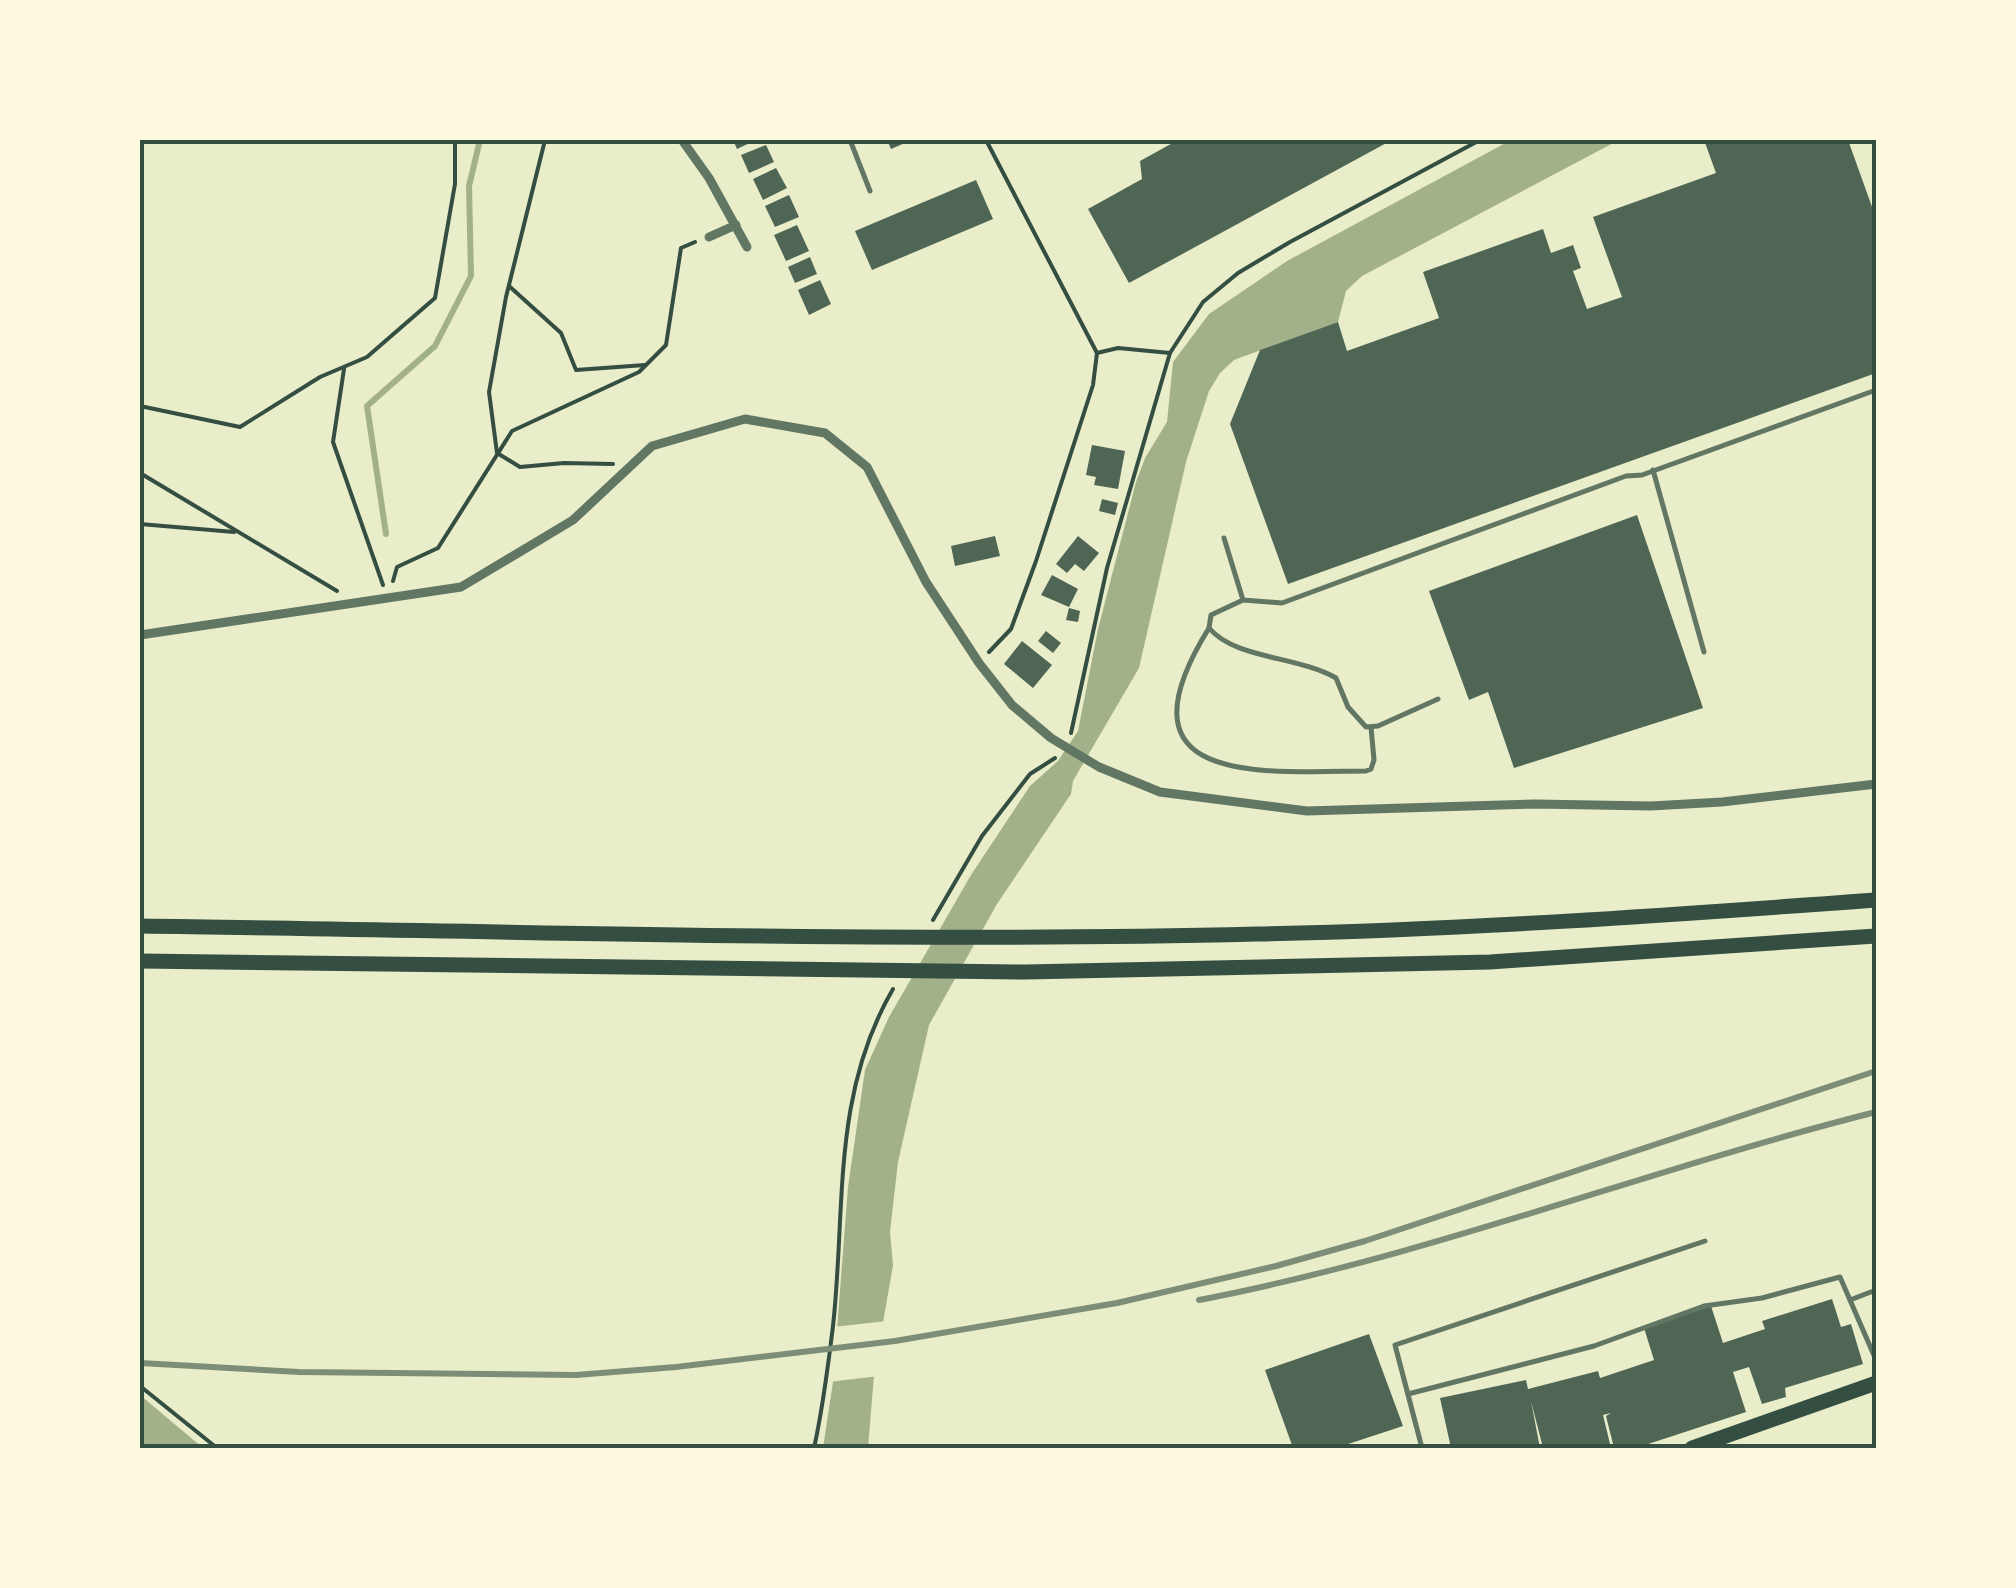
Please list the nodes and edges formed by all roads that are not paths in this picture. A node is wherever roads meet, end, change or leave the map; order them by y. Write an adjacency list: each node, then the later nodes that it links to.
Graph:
1 (682, 140): 4 (street)
2 (850, 140): 3 (lane)
3 (870, 191)
4 (736, 225): 5 (street); 6 (street)
5 (709, 237)
6 (747, 247)
7 (1876, 390): 8 (lane)
8 (1653, 470): 10 (lane); 13 (lane)
9 (1224, 538): 10 (lane)
10 (1243, 600): 11 (lane)
11 (1209, 628): 15 (lane); 15 (lane)
12 (140, 635): 16 (street)
13 (1704, 652)
14 (1438, 698): 15 (lane)
15 (1372, 727)
16 (1876, 784)
17 (1876, 900): 18 (highway)
18 (140, 926)
19 (1876, 936): 20 (highway)
20 (140, 961)
21 (1705, 1241): 26 (lane)
22 (1876, 1290): 23 (lane)
23 (1850, 1300): 24 (lane); 26 (lane)
24 (1876, 1360)
25 (1876, 1383): 28 (highway)
26 (1408, 1394): 27 (lane)
27 (1422, 1448)
28 (1692, 1448)

